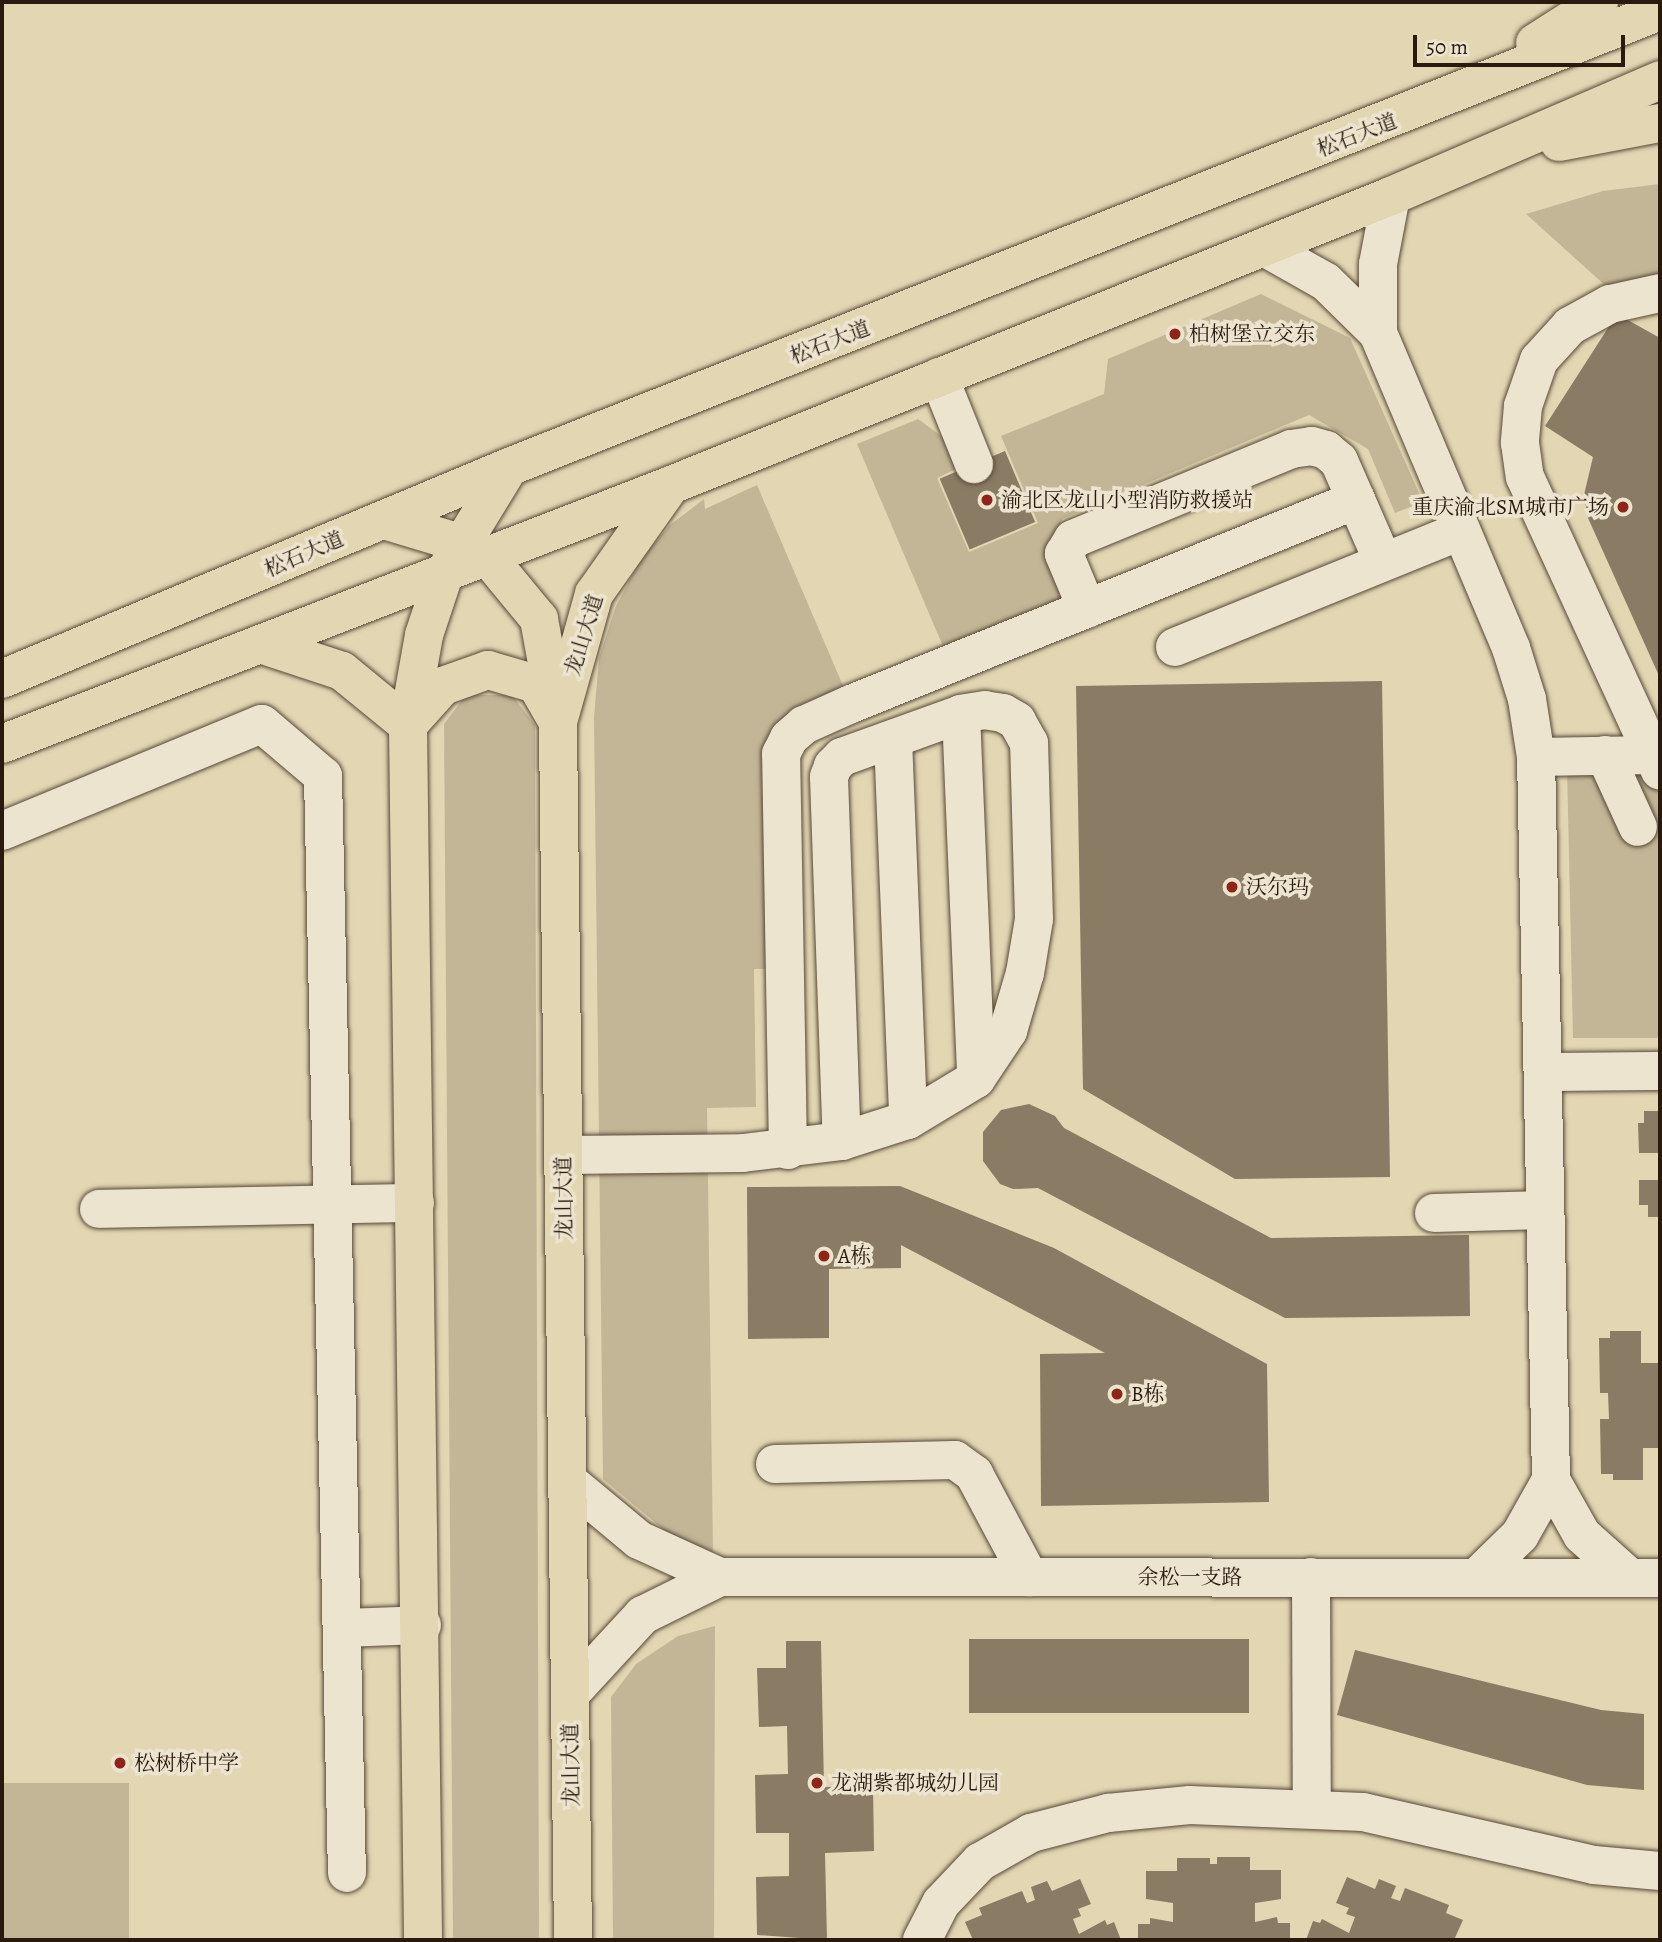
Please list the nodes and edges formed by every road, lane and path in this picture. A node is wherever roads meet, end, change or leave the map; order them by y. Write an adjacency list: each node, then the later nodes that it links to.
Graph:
1 (1595, 6): 4 (main road)
2 (1660, 12): 4 (main road, 松石大道)
3 (1660, 80): 6 (main road)
4 (1444, 101): 13 (main road, 松石大道)
5 (1660, 123): 6 (main road)
6 (1468, 162): 7 (main road)
7 (1391, 196): 8 (main road); 10 (street)
8 (1264, 247): 10 (street); 11 (main road)
9 (1660, 293): 31 (street)
10 (1378, 333): 17 (street)
11 (939, 377): 12 (street); 14 (main road)
12 (974, 464)
13 (509, 467): 16 (main road, 松石大道); 18 (main road)
14 (671, 485): 18 (main road); 25 (main road, 龙山大道)
15 (1356, 500): 19 (street); 20 (street); 20 (street)
16 (384, 520): 18 (main road); 23 (main road, 松石大道)
17 (1461, 531): 19 (street); 30 (street)
18 (464, 557): 21 (main road); 25 (main road); 26 (main road)
19 (1383, 561): 22 (street)
20 (1087, 609): 39 (street)
21 (260, 644): 26 (main road); 28 (main road)
22 (1175, 647)
23 (2, 678)
24 (961, 714): 27 (street); 36 (street); 36 (street)
25 (558, 722): 26 (main road); 40 (main road, 龙山大道)
26 (408, 725): 41 (main road)
27 (893, 739): 37 (street); 38 (street)
28 (2, 744)
29 (1605, 755): 30 (street); 31 (street); 32 (street)
30 (1536, 758): 35 (street)
31 (1657, 762)
32 (1638, 827)
33 (2, 831): 42 (street)
34 (1660, 1071): 35 (street)
35 (1543, 1072): 44 (street)
36 (976, 1079): 37 (street)
37 (908, 1121): 38 (street)
38 (842, 1141): 39 (street)
39 (788, 1150): 40 (street)
40 (564, 1155): 48 (main road, 龙山大道)
41 (415, 1203): 42 (street); 54 (main road)
42 (332, 1205): 43 (street); 55 (street)
43 (99, 1209)
44 (1545, 1210): 45 (street); 47 (street)
45 (1434, 1213)
46 (775, 1464): 50 (street)
47 (1551, 1480): 52 (street); 53 (street)
48 (568, 1481): 49 (street); 56 (main road, 龙山大道)
49 (720, 1577): 50 (street, 余松一支路); 56 (street)
50 (1029, 1577): 51 (street, 余松一支路)
51 (1311, 1577): 52 (street, 余松一支路); 57 (street)
52 (1477, 1577): 53 (street, 余松一支路)
53 (1645, 1577)
54 (422, 1625): 55 (street); 60 (main road)
55 (342, 1628): 59 (street)
56 (570, 1694): 61 (main road, 龙山大道)
57 (1312, 1808): 58 (street); 62 (street)
58 (1660, 1871)
59 (347, 1873)
60 (423, 1940)
61 (573, 1940)
62 (922, 1940)

